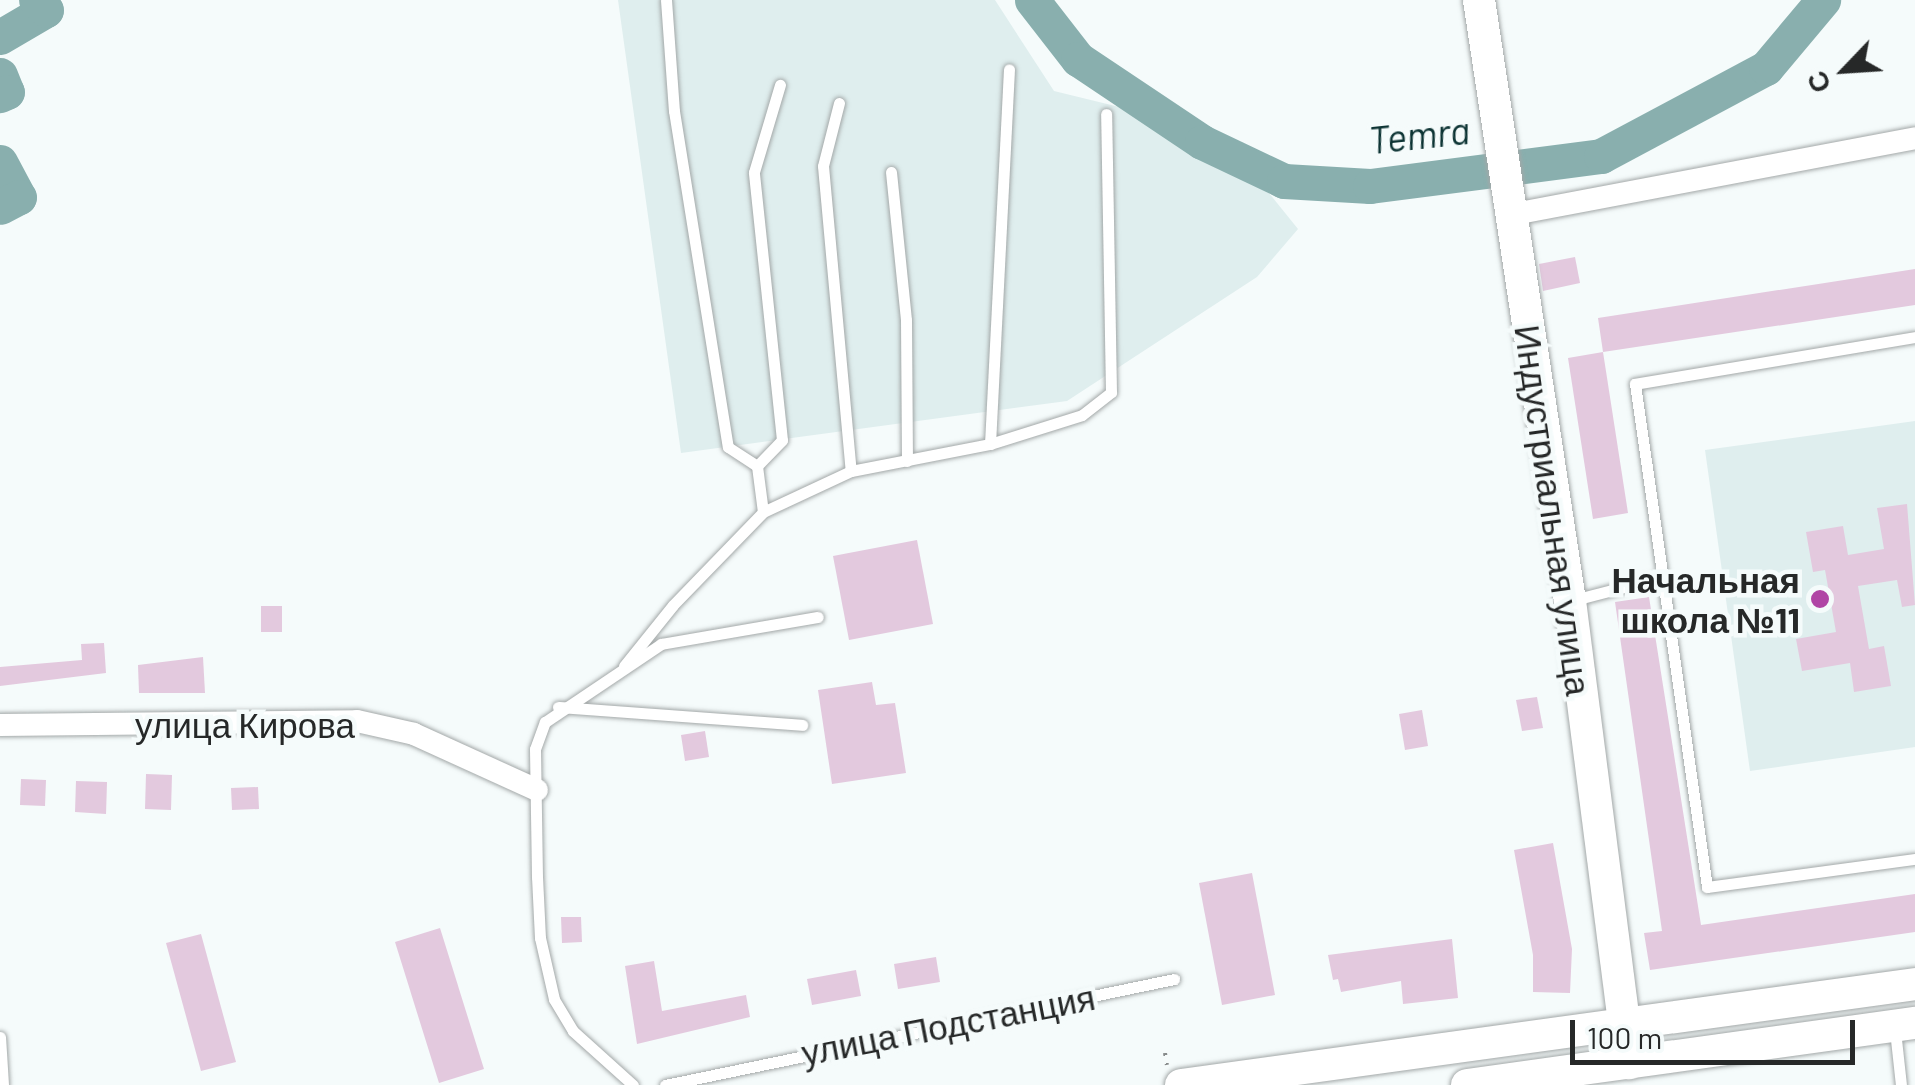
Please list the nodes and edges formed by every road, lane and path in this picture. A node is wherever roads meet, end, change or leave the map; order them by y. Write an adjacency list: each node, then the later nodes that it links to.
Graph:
1 (666, 0): 13 (lane)
2 (1478, 0): 9 (main road, Индустриальная улица)
3 (1009, 69): 11 (lane)
4 (780, 85): 13 (lane)
5 (839, 103): 14 (lane)
6 (1106, 114): 11 (lane)
7 (1915, 138): 9 (street)
8 (891, 172): 12 (lane)
9 (1509, 214): 17 (main road, Индустриальная улица)
10 (1915, 337): 16 (lane)
11 (990, 444): 12 (lane)
12 (907, 460): 14 (lane)
13 (758, 466): 15 (lane)
14 (851, 472): 15 (lane)
15 (764, 512): 19 (lane)
16 (1662, 577): 17 (lane); 24 (lane)
17 (1570, 601): 27 (main road, Индустриальная улица)
18 (818, 617): 19 (lane)
19 (624, 666): 20 (lane)
20 (558, 707): 21 (lane); 23 (lane)
21 (802, 725)
22 (0, 726): 23 (street, улица Кирова)
23 (537, 790): 33 (lane)
24 (1915, 858)
25 (1174, 980): 34 (lane, улица Подстанция)
26 (1915, 984): 27 (main road)
27 (1624, 1021): 30 (main road, Индустриальная улица); 35 (main road)
28 (1905, 1025): 30 (main road); 36 (lane)
29 (0, 1037): 32 (lane)
30 (1629, 1063): 31 (main road)
31 (1479, 1084)
32 (3, 1085)
33 (633, 1085)
34 (665, 1085)
35 (1181, 1085)
36 (1901, 1085)

